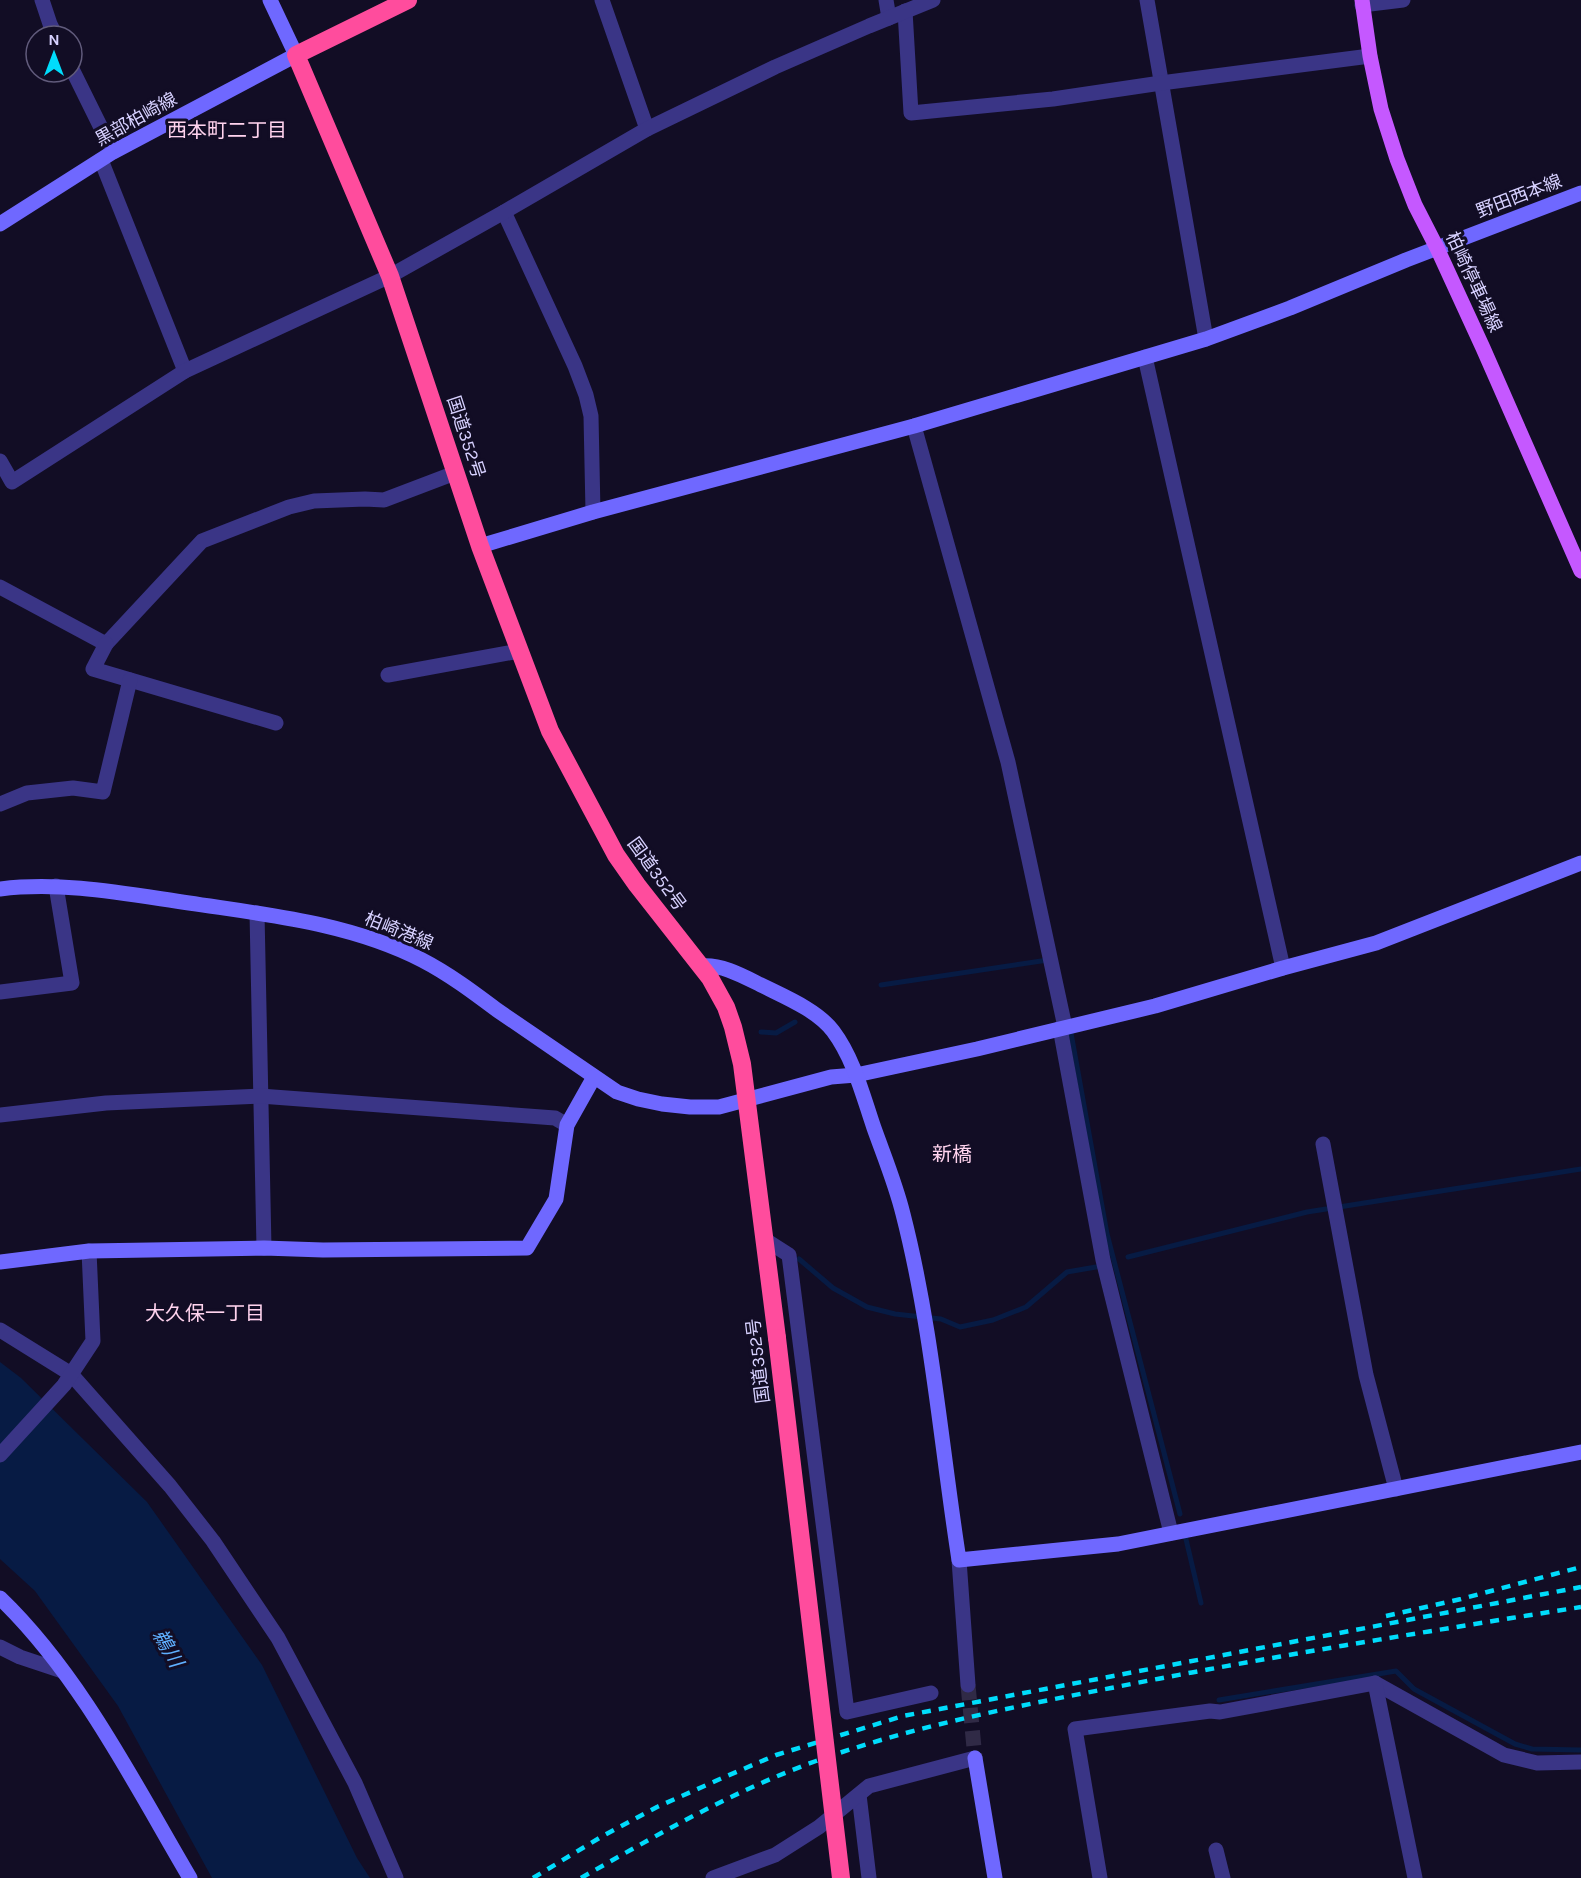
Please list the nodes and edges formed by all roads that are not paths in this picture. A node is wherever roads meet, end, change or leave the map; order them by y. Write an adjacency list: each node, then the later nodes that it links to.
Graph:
1 (42, 0): 12 (street)
2 (270, 0): 13 (street)
3 (602, 0): 17 (street)
4 (886, 0): 11 (street)
5 (933, 0): 10 (street)
6 (1147, 0): 15 (street)
7 (1403, 0): 9 (street)
8 (400, 2): 13 (highway)
9 (1362, 3): 14 (main road, 柏崎停車場線)
10 (905, 11): 11 (street); 15 (street)
11 (889, 18): 17 (street)
12 (50, 24)
13 (296, 55): 18 (street, 黒部柏崎線); 23 (highway, 国道352号)
14 (1370, 56): 15 (street); 22 (main road, 柏崎停車場線)
15 (1161, 82): 24 (street)
16 (78, 84): 18 (street)
17 (647, 129): 20 (street)
18 (107, 156): 21 (street, 黒部柏崎線); 26 (street)
19 (1581, 193): 22 (street, 野田西本線)
20 (504, 212): 23 (street); 31 (street)
21 (0, 224)
22 (1437, 248): 24 (street, 野田西本線); 33 (main road, 柏崎停車場線)
23 (390, 276): 26 (street); 29 (highway, 国道352号)
24 (1206, 339): 25 (street, 野田西本線)
25 (1145, 357): 27 (street, 野田西本線); 46 (street)
26 (185, 371): 30 (street)
27 (914, 426): 31 (street, 野田西本線); 48 (street)
28 (0, 461): 30 (street)
29 (455, 473): 32 (highway, 国道352号); 35 (street)
30 (6, 486)
31 (593, 512): 32 (street, 野田西本線)
32 (480, 546): 36 (highway, 国道352号)
33 (1581, 571)
34 (0, 587): 35 (street)
35 (106, 644): 38 (street)
36 (519, 651): 37 (street); 45 (highway, 国道352号)
37 (388, 675)
38 (130, 680): 39 (street); 40 (street)
39 (276, 723)
40 (0, 804)
41 (1581, 863): 46 (street, 柏崎港線)
42 (56, 886): 43 (street, 柏崎港線); 44 (street, 柏崎港線); 47 (street)
43 (0, 889)
44 (256, 913): 50 (street, 柏崎港線); 51 (street)
45 (701, 966): 49 (street); 52 (highway, 国道352号)
46 (1283, 968): 48 (street, 柏崎港線)
47 (0, 992)
48 (1062, 1028): 49 (street, 柏崎港線); 65 (street)
49 (856, 1075): 52 (street, 柏崎港線); 66 (street)
50 (594, 1077): 52 (street, 柏崎港線); 54 (street)
51 (260, 1096): 53 (street); 54 (street); 57 (street)
52 (746, 1100): 56 (highway, 国道352号)
53 (0, 1115)
54 (567, 1125): 57 (street)
55 (1323, 1144): 64 (street)
56 (764, 1239): 72 (street); 79 (highway, 国道352号, bridge)
57 (264, 1248): 58 (street)
58 (89, 1251): 59 (street); 61 (street)
59 (0, 1262)
60 (0, 1330): 61 (street)
61 (67, 1380): 63 (street); 77 (street)
62 (1581, 1452): 64 (street)
63 (0, 1455)
64 (1396, 1489): 65 (street)
65 (1171, 1533): 66 (street)
66 (959, 1560): 71 (street)
67 (0, 1598): 69 (street)
68 (0, 1647): 69 (street)
69 (62, 1671): 76 (street)
70 (1375, 1683): 73 (street); 82 (street); 84 (street)
71 (968, 1685)
72 (931, 1693)
73 (1581, 1762)
74 (859, 1795): 78 (street); 80 (street); 81 (street)
75 (1216, 1850): 83 (street)
76 (190, 1878)
77 (396, 1878)
78 (714, 1878)
79 (842, 1878)
80 (869, 1878)
81 (995, 1878)
82 (1100, 1878)
83 (1224, 1878)
84 (1415, 1878)

